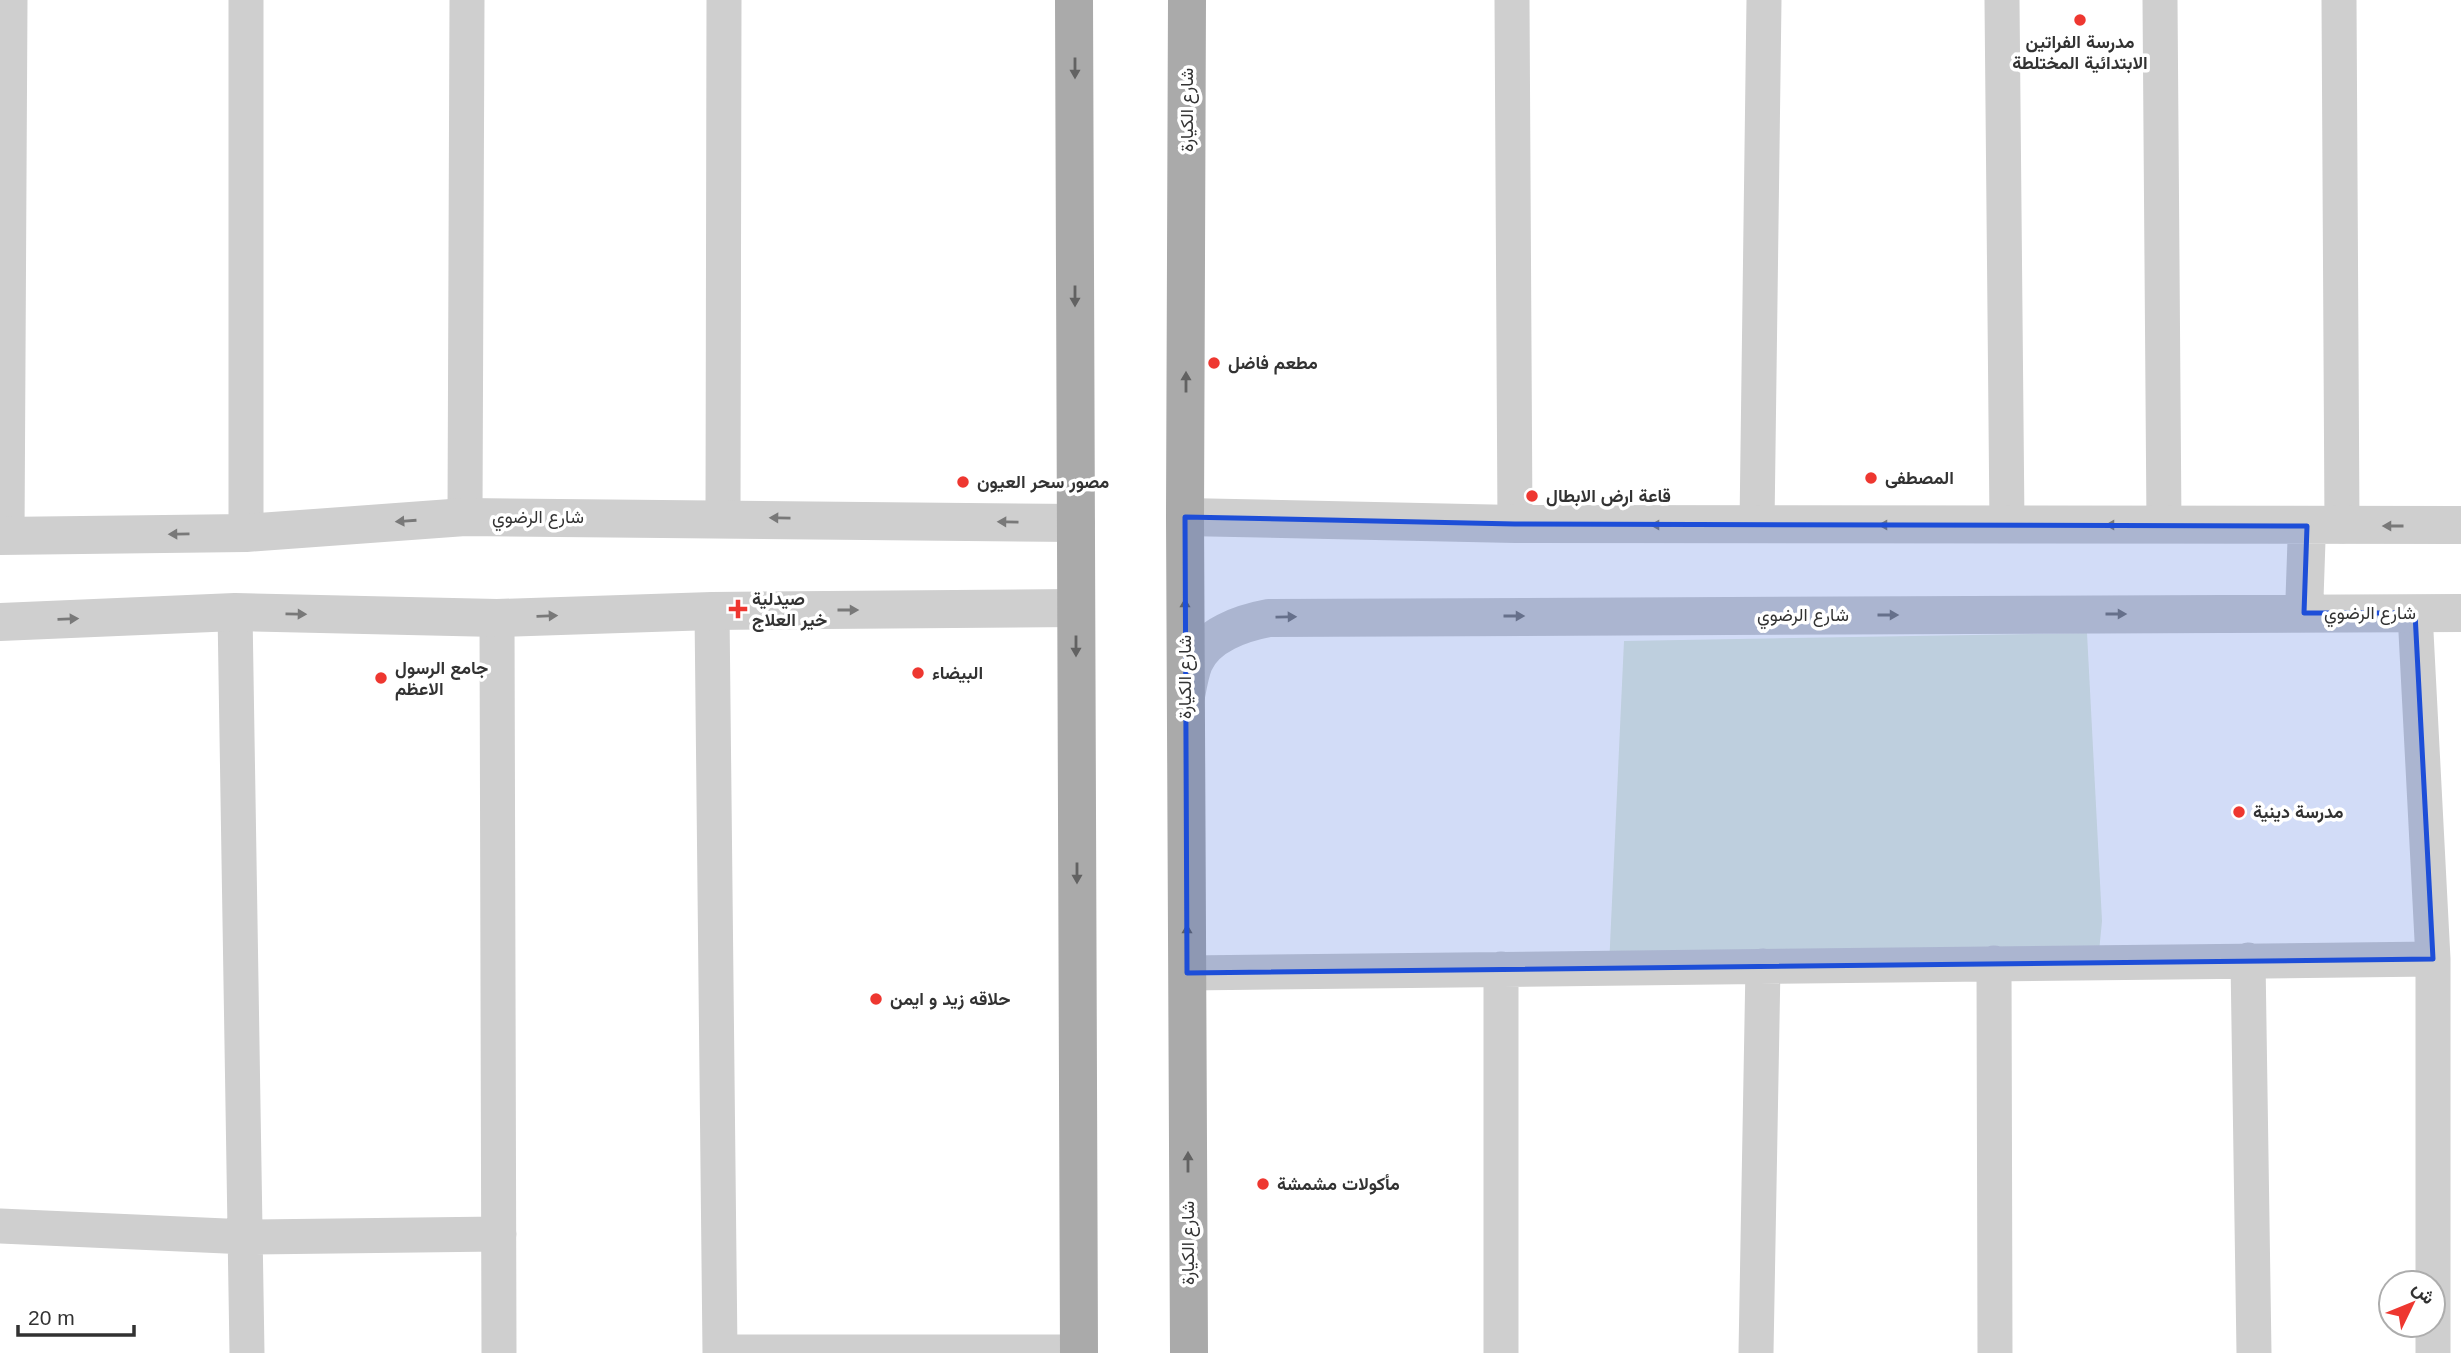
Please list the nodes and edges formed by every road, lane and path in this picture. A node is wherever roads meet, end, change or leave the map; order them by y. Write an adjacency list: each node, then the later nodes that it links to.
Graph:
1 (10, 0): 23 (street)
2 (246, 0): 22 (street)
3 (467, 0): 12 (street)
4 (724, 0): 13 (street)
5 (1074, 0): 15 (main road, one-way to 15)
6 (1187, 0): 14 (main road, شارع الكيارة, one-way to 6)
7 (1512, 0): 16 (street)
8 (1764, 0): 17 (street)
9 (2002, 0): 18 (street)
10 (2160, 0): 20 (street)
11 (2339, 0): 21 (street)
12 (465, 517): 13 (street, شارع الرضوي); 22 (street, شارع الرضوي, one-way to 22)
13 (723, 517): 15 (street, شارع الرضوي, one-way to 13)
14 (1185, 517): 16 (street); 32 (main road, شارع الكيارة, one-way to 14)
15 (1076, 523): 24 (main road)
16 (1515, 524): 17 (street, one-way to 16)
17 (1757, 525): 18 (street, one-way to 17)
18 (2007, 525): 20 (street, one-way to 18)
19 (2461, 525): 21 (street, one-way to 21)
20 (2164, 526): 21 (street)
21 (2325, 526): 29 (street)
22 (246, 533): 23 (street, شارع الرضوي, one-way to 23)
23 (4, 536)
24 (1076, 608): 25 (street, one-way to 24); 46 (main road, one-way to 46)
25 (712, 611): 30 (street, one-way to 25); 43 (street)
26 (235, 612): 30 (street, one-way to 30); 31 (street, one-way to 26); 42 (street)
27 (2414, 613): 28 (street, شارع الرضوي); 29 (street, شارع الرضوي); 33 (street)
28 (2461, 613)
29 (2304, 614): 32 (street, شارع الرضوي, one-way to 29)
30 (497, 618): 41 (street)
31 (0, 622)
32 (1185, 696): 38 (main road, شارع الكيارة, one-way to 32)
33 (2432, 958): 34 (street); 40 (street)
34 (2248, 960): 35 (street); 51 (street)
35 (1994, 963): 36 (street); 50 (street)
36 (1763, 966): 37 (street); 49 (street)
37 (1501, 969): 38 (street); 48 (street)
38 (1187, 973): 47 (main road, شارع الكيارة, one-way to 38)
39 (0, 1226): 42 (street)
40 (2447, 1226): 52 (street)
41 (499, 1234): 42 (street); 45 (street)
42 (248, 1237): 44 (street)
43 (720, 1352): 46 (street)
44 (247, 1353)
45 (499, 1353)
46 (1079, 1353)
47 (1189, 1353)
48 (1502, 1353)
49 (1756, 1353)
50 (1995, 1353)
51 (2254, 1353)
52 (2434, 1353)

